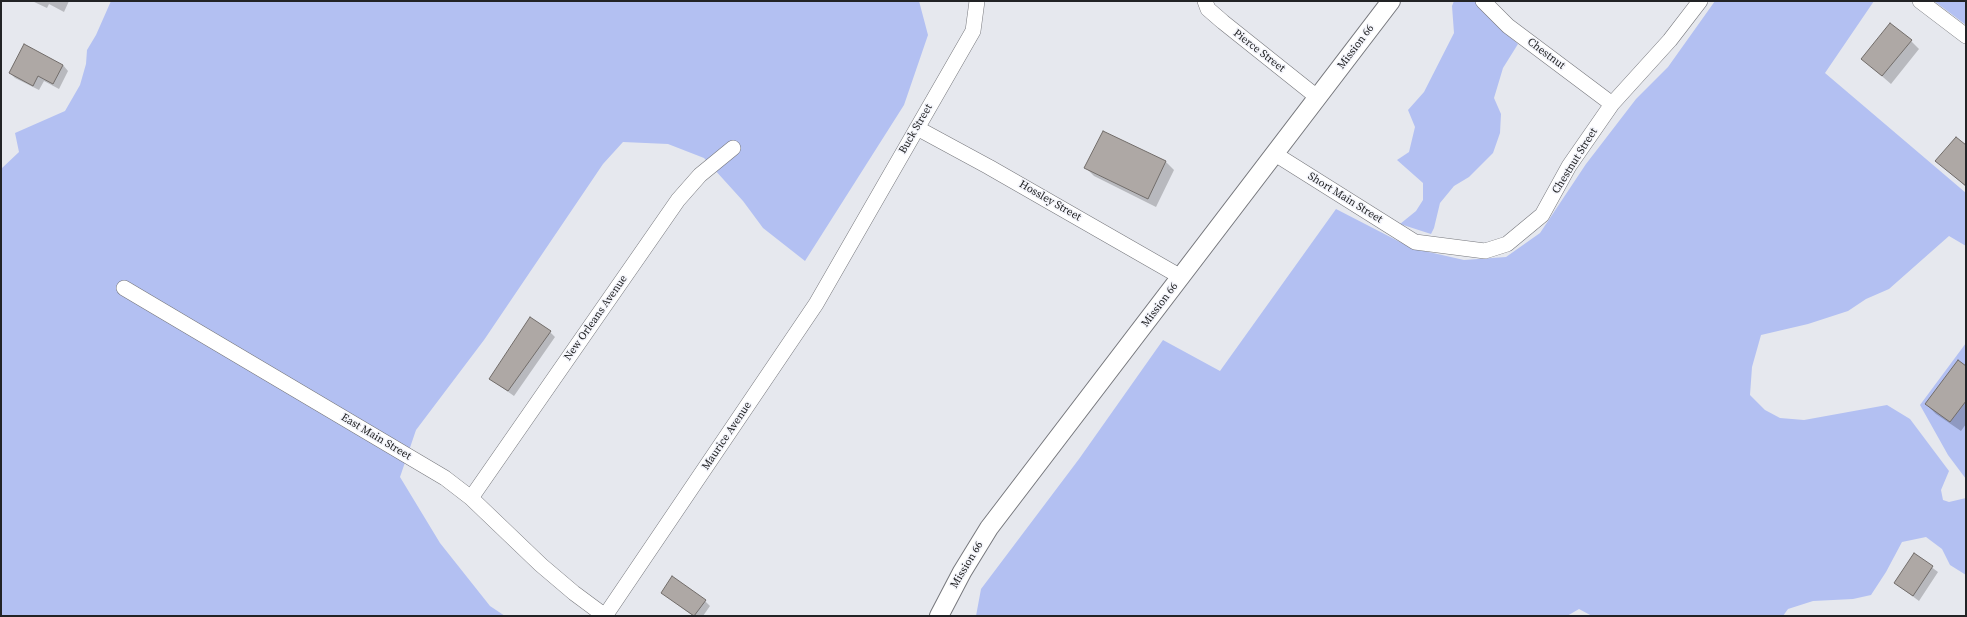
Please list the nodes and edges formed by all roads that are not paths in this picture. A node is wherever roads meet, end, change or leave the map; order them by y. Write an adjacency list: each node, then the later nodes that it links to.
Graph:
1 (977, 1): 10 (street, Buck Street)
2 (1205, 1): 8 (street, Pierce Street)
3 (1391, 1): 8 (street, Mission 66)
4 (1483, 1): 9 (street, Chestnut)
5 (1700, 1): 9 (street, Chestnut Street)
6 (1920, 1): 7 (street)
7 (1966, 36)
8 (1317, 97): 12 (street, Mission 66)
9 (1612, 104): 13 (street, Chestnut Street)
10 (917, 128): 14 (street, Buck Street); 15 (street, Hossley Street)
11 (733, 148): 17 (street, New Orleans Avenue)
12 (1274, 154): 13 (street, Short Main Street); 15 (street, Mission 66)
13 (1414, 242)
14 (846, 254): 18 (street, Maurice Avenue)
15 (1181, 277): 19 (street, Mission 66)
16 (124, 288): 17 (street, East Main Street)
17 (471, 498): 18 (street, East Main Street)
18 (605, 616)
19 (939, 616)

